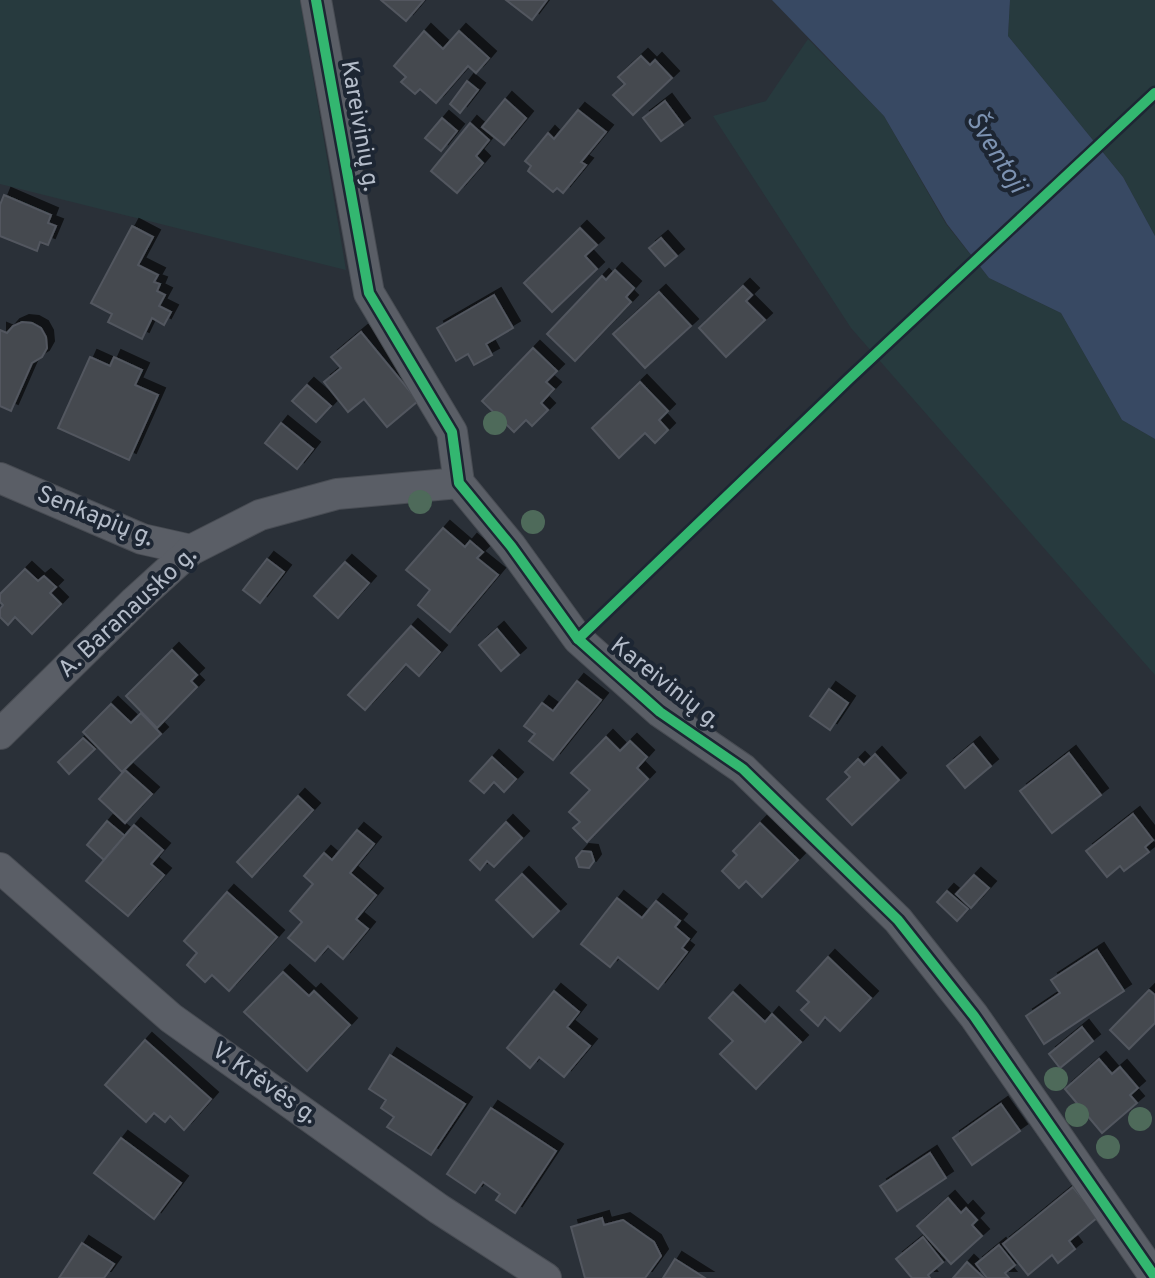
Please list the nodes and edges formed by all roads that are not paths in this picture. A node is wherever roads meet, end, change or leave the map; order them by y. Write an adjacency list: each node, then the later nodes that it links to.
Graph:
1 (316, 0): 3 (street, Kareivinių g.)
2 (0, 478): 4 (street, Senkapių g.)
3 (459, 483): 4 (street, A. Baranausko g.); 7 (street, Kareivinių g.)
4 (191, 550): 5 (street, A. Baranausko g.)
5 (0, 734)
6 (0, 868): 8 (street, V. Krėvės g.)
7 (1144, 1273)
8 (546, 1278)

